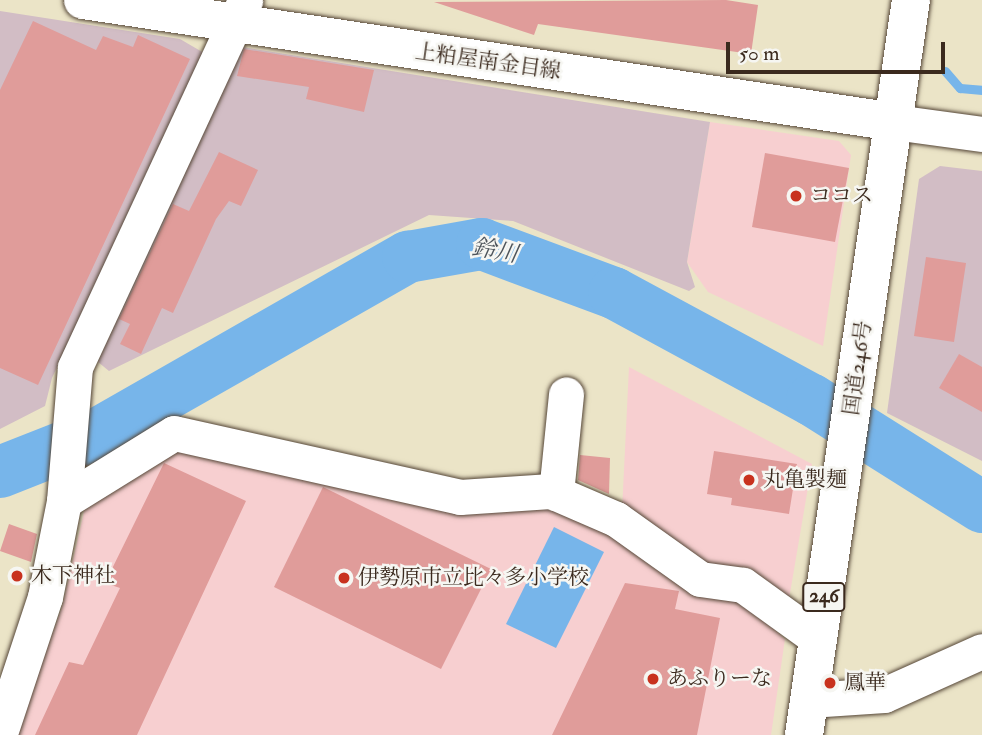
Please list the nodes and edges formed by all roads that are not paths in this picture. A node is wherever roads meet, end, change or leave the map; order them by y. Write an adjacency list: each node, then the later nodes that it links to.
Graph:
1 (83, 0): 3 (main road, 上粕屋南金目線)
2 (909, 0): 4 (main road, 国道246号 / 246)
3 (240, 13): 4 (main road, 上粕屋南金目線); 7 (street)
4 (894, 122): 5 (street); 9 (main road, 国道246号 / 246)
5 (982, 134)
6 (566, 395): 8 (street)
7 (64, 493): 8 (street); 12 (street)
8 (556, 493): 9 (street)
9 (818, 639): 11 (main road, 国道246号 / 246)
10 (982, 651): 11 (street)
11 (806, 718)
12 (0, 733)

